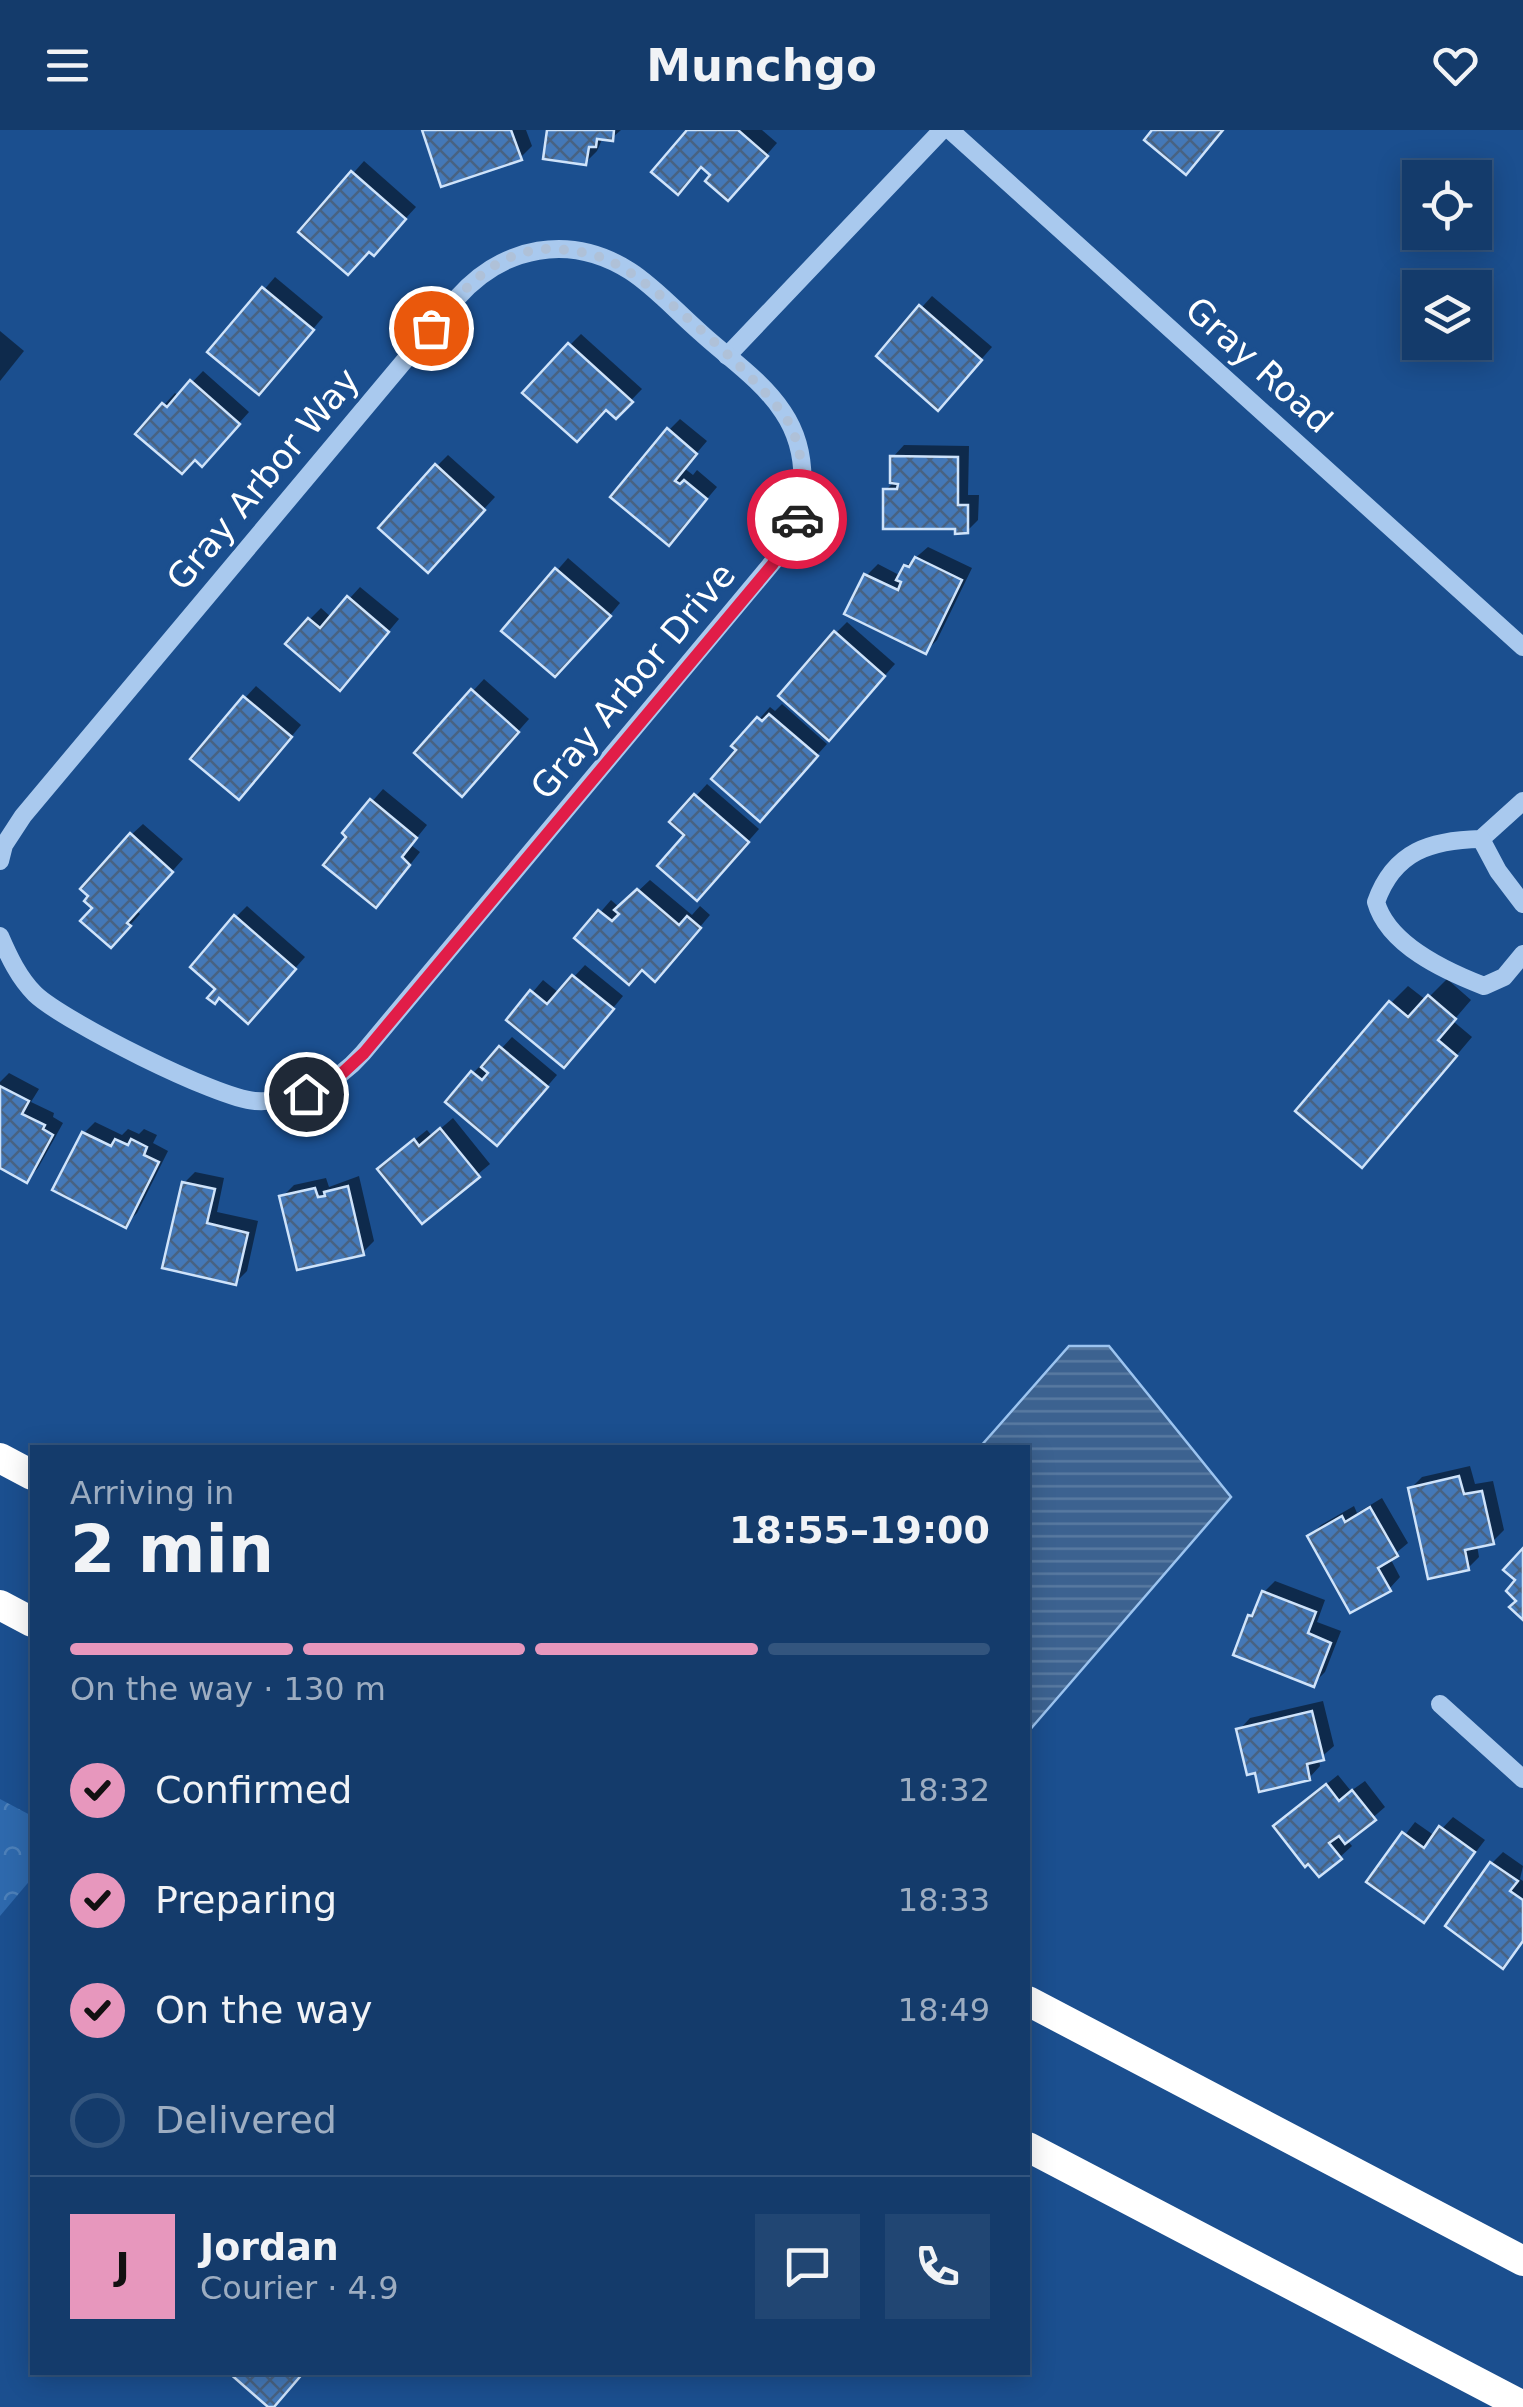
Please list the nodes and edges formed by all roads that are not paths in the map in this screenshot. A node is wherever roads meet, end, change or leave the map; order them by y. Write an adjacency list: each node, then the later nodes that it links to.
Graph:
1 (942, 130): 3 (street)
2 (950, 130): 4 (street, Gray Road)
3 (726, 356): 7 (street, Gray Arbor Way); 9 (street, Gray Arbor Drive)
4 (1523, 647)
5 (1523, 801): 6 (street)
6 (1481, 839): 8 (street); 10 (street)
7 (0, 862)
8 (1523, 904)
9 (0, 936)
10 (1523, 954)
11 (0, 1458): 12 (highway)
12 (30, 1474)
13 (0, 1605): 14 (highway)
14 (30, 1621)
15 (1440, 1704): 16 (street)
16 (1523, 1779)
17 (1030, 2002): 19 (highway)
18 (1030, 2149): 20 (highway)
19 (1523, 2261)
20 (1523, 2406)

